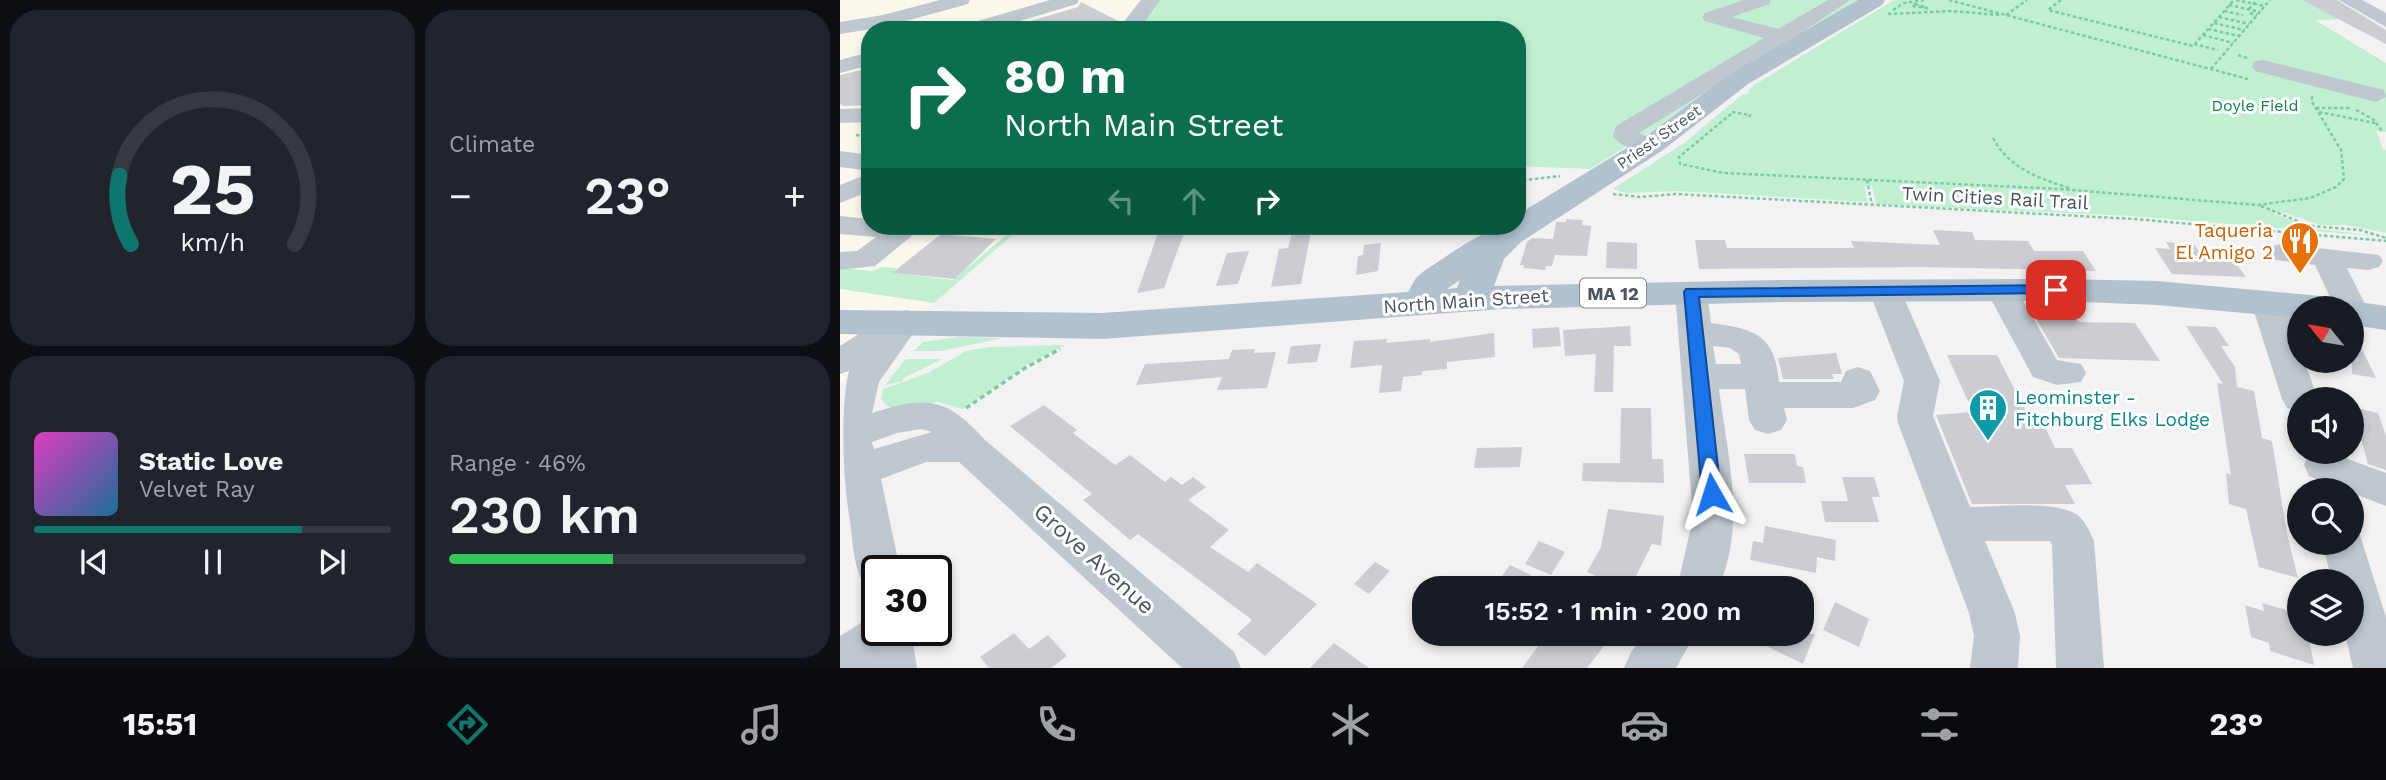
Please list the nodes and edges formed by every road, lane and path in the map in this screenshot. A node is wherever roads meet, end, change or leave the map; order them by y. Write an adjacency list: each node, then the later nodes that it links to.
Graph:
1 (961, 0): 27 (street)
2 (1070, 0): 28 (street)
3 (1151, 0): 29 (street)
4 (1762, 0): 42 (street)
5 (1841, 0): 42 (street)
6 (1874, 0): 42 (main road, Priest Street)
7 (1949, 0): 23 (path)
8 (2028, 0): 23 (path)
9 (2061, 0): 44 (path)
10 (2235, 0): 15 (path); 16 (path)
11 (2257, 0): 15 (path)
12 (2268, 0): 17 (path)
13 (2348, 0): 31 (street)
14 (1921, 2): 19 (path); 19 (path); 19 (path)
15 (2254, 4): 17 (path); 21 (path)
16 (2230, 5): 20 (path); 21 (path)
17 (2264, 6): 22 (path)
18 (864, 7): 26 (street)
19 (1924, 10): 23 (path)
20 (2224, 11): 24 (path); 25 (path)
21 (2250, 11): 22 (path)
22 (2258, 13): 33 (path)
23 (2006, 15): 49 (path)
24 (2244, 15)
25 (2219, 17): 30 (path); 32 (path)
26 (885, 21)
27 (902, 21)
28 (999, 21)
29 (1136, 21)
30 (2240, 21): 33 (path); 35 (path)
31 (2386, 21)
32 (2214, 23): 35 (path); 37 (path)
33 (2249, 24): 38 (path)
34 (861, 27): 36 (street)
35 (2234, 27): 38 (path); 39 (path)
36 (840, 28)
37 (2208, 29): 39 (path); 40 (path)
38 (2244, 30): 41 (path)
39 (2229, 34): 41 (path)
40 (2203, 35): 43 (path); 44 (path)
41 (2239, 36): 43 (path)
42 (1791, 40): 51 (main road, Priest Street)
43 (2233, 43): 49 (path)
44 (2194, 44): 45 (path)
45 (2218, 50)
46 (861, 61): 48 (street)
47 (2328, 61): 60 (street)
48 (840, 67)
49 (2211, 69): 50 (path)
50 (2258, 73): 60 (street)
51 (1726, 90): 53 (street); 55 (main road, Priest Street); 58 (path)
52 (2312, 96): 57 (path)
53 (1680, 97): 55 (street); 64 (street)
54 (2339, 103): 56 (path)
55 (1705, 105): 64 (main road, Priest Street)
56 (2356, 109): 57 (path); 60 (path)
57 (2318, 110): 60 (path); 76 (path)
58 (1732, 112): 62 (path); 69 (path)
59 (861, 115): 61 (street)
60 (2380, 115)
61 (840, 116)
62 (1749, 117)
63 (1993, 138): 71 (path)
64 (1649, 146): 77 (main road, Priest Street)
65 (840, 159): 66 (street)
66 (861, 162)
67 (1568, 177): 68 (path)
68 (1526, 179)
69 (1867, 179): 71 (path); 75 (path)
70 (861, 185): 73 (street)
71 (2075, 190): 76 (path)
72 (1606, 192): 75 (path, Twin Cities Rail Trail)
73 (840, 194): 74 (street)
74 (861, 196)
75 (1872, 205): 82 (path, Twin Cities Rail Trail)
76 (2257, 205): 82 (path)
77 (1526, 224)
78 (840, 225): 79 (street)
79 (861, 226)
80 (897, 235): 85 (street)
81 (1508, 235): 91 (main road, Priest Street); 93 (main road)
82 (2380, 247): 84 (street)
83 (2281, 253): 84 (street)
84 (2326, 257): 89 (street)
85 (840, 261)
86 (1885, 290): 87 (main road, North Main Street / MA 12); 88 (main road, North Main Street / MA 12); 109 (street)
87 (2002, 290): 92 (main road, North Main Street / MA 12); 100 (street)
88 (1691, 292): 91 (main road, North Main Street / MA 12); 97 (street)
89 (2344, 296)
90 (840, 299): 95 (main road, North Main Street / MA 12)
91 (1474, 299): 93 (main road, North Main Street / MA 12)
92 (2267, 302): 94 (main road, North Main Street / MA 12); 103 (street)
93 (1422, 303): 95 (main road, North Main Street / MA 12)
94 (2287, 304)
95 (906, 321): 96 (main road, North Main Street / MA 12); 99 (street); 106 (street)
96 (840, 322)
97 (1695, 332): 101 (street); 104 (street)
98 (1064, 348): 105 (path)
99 (840, 362)
100 (2069, 373)
101 (1699, 376): 104 (street); 112 (street)
102 (1858, 380): 104 (street)
103 (2296, 387)
104 (1764, 397)
105 (965, 432): 106 (street); 116 (street, Grove Avenue)
106 (850, 443): 110 (street)
107 (2323, 469): 108 (street)
108 (2386, 490)
109 (1957, 524): 118 (street); 119 (street)
110 (875, 555)
111 (2347, 555): 120 (street)
112 (1701, 576)
113 (884, 646): 115 (street)
114 (1664, 646): 117 (street)
115 (840, 661)
116 (1217, 668)
117 (1648, 668)
118 (1994, 668)
119 (2080, 668)
120 (2377, 668)

